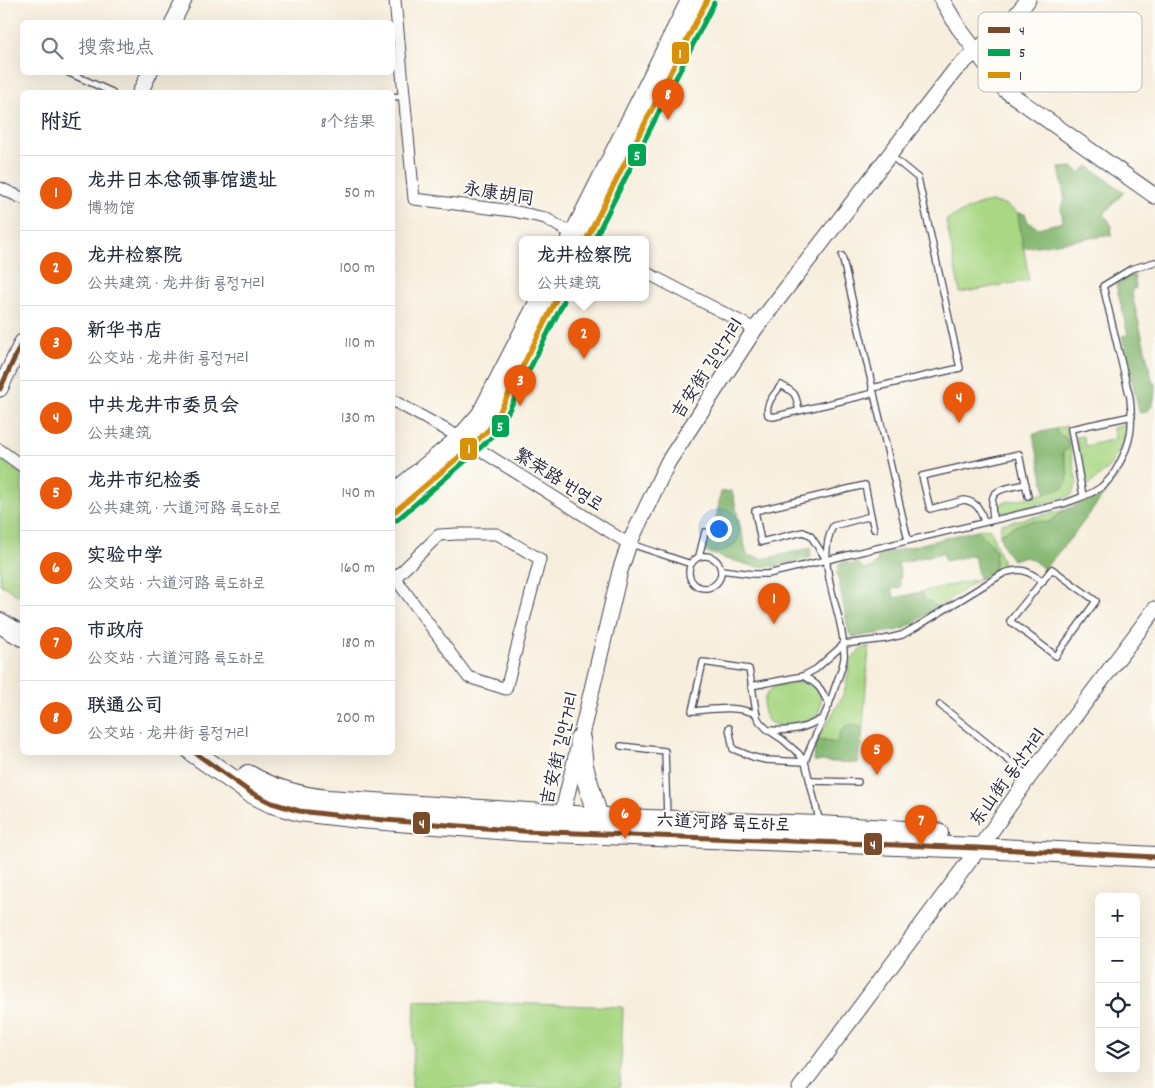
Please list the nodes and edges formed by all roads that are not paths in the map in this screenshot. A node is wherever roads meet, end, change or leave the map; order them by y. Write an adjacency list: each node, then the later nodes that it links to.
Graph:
1 (184, 0): 8 (street)
2 (394, 0): 9 (street)
3 (691, 0): 23 (main road)
4 (707, 0): 24 (main road)
5 (942, 0): 11 (street)
6 (1028, 0): 7 (street, 吉安街 길안거리)
7 (1018, 12)
8 (174, 20)
9 (395, 20)
10 (395, 24): 17 (street)
11 (976, 52): 18 (street, 吉安街 길안거리)
12 (75, 75): 14 (lane)
13 (148, 75): 15 (street)
14 (108, 90)
15 (141, 90)
16 (1009, 92): 20 (street)
17 (398, 97): 22 (street, 永康胡同)
18 (890, 154): 30 (street, 吉安街 길안거리); 33 (lane)
19 (0, 188): 21 (street)
20 (1155, 196)
21 (20, 197)
22 (573, 236)
23 (579, 236)
24 (580, 236)
25 (842, 256): 33 (lane)
26 (1155, 262): 36 (lane)
27 (649, 274): 30 (street)
28 (539, 301): 37 (main road)
29 (555, 301): 37 (main road)
30 (755, 328): 51 (street, 吉安街 길안거리)
31 (20, 346): 32 (street)
32 (0, 389)
33 (873, 391): 35 (lane); 50 (lane)
34 (395, 402): 37 (street, 繁荣路 번영로)
35 (800, 411): 35 (lane)
36 (1132, 416): 43 (lane); 43 (lane)
37 (467, 442): 41 (main road); 44 (main road); 51 (street, 繁荣路 번영로)
38 (0, 450): 39 (street)
39 (20, 465)
40 (1026, 484): 42 (lane); 46 (lane); 47 (lane)
41 (395, 493)
42 (1028, 496)
43 (1084, 496): 46 (lane)
44 (395, 511)
45 (871, 516): 48 (lane); 53 (lane); 53 (lane)
46 (993, 520): 47 (lane)
47 (984, 522): 50 (lane)
48 (874, 530)
49 (705, 532): 52 (lane)
50 (908, 540): 53 (lane)
51 (629, 544): 54 (lane); 73 (street, 吉安街 길안거리)
52 (700, 556): 54 (lane); 55 (lane)
53 (826, 559): 55 (lane); 63 (lane)
54 (691, 564): 55 (lane)
55 (721, 570)
56 (395, 575): 57 (street)
57 (395, 577)
58 (1043, 581): 58 (lane); 63 (lane)
59 (1155, 609): 78 (street, 东山街 동산거리)
60 (0, 623): 61 (highway)
61 (20, 635)
62 (0, 638): 64 (highway)
63 (844, 644): 65 (lane); 67 (lane)
64 (20, 649)
65 (803, 676): 66 (lane); 67 (lane)
66 (751, 686): 69 (lane); 69 (lane)
67 (828, 705): 70 (lane)
68 (940, 705): 78 (lane)
69 (757, 714): 72 (lane)
70 (824, 718): 72 (lane); 77 (lane)
71 (729, 728): 77 (lane)
72 (768, 730): 77 (lane)
73 (580, 739): 81 (highway); 83 (street, 吉安街 길안거리)
74 (621, 746): 82 (lane)
75 (197, 755): 83 (highway, 六道河路 륙도하로)
76 (218, 755): 83 (highway, 六道河路 륙도하로)
77 (805, 762): 79 (lane)
78 (1029, 777): 85 (street, 东山街 동산거리)
79 (810, 781): 80 (lane); 84 (lane)
80 (858, 782)
81 (598, 818): 82 (highway, 六道河路 륙도하로); 83 (highway, 六道河路 륙도하로)
82 (667, 820): 84 (highway, 六道河路 륙도하로)
83 (560, 824): 84 (highway, 六道河路 륙도하로)
84 (822, 834): 85 (highway, 六道河路 륙도하로)
85 (983, 842): 86 (highway, 六道河路 륙도하로); 87 (highway, 六道河路 륙도하로); 88 (street, 东山街 동산거리)
86 (1155, 844)
87 (1155, 857)
88 (800, 1088)

